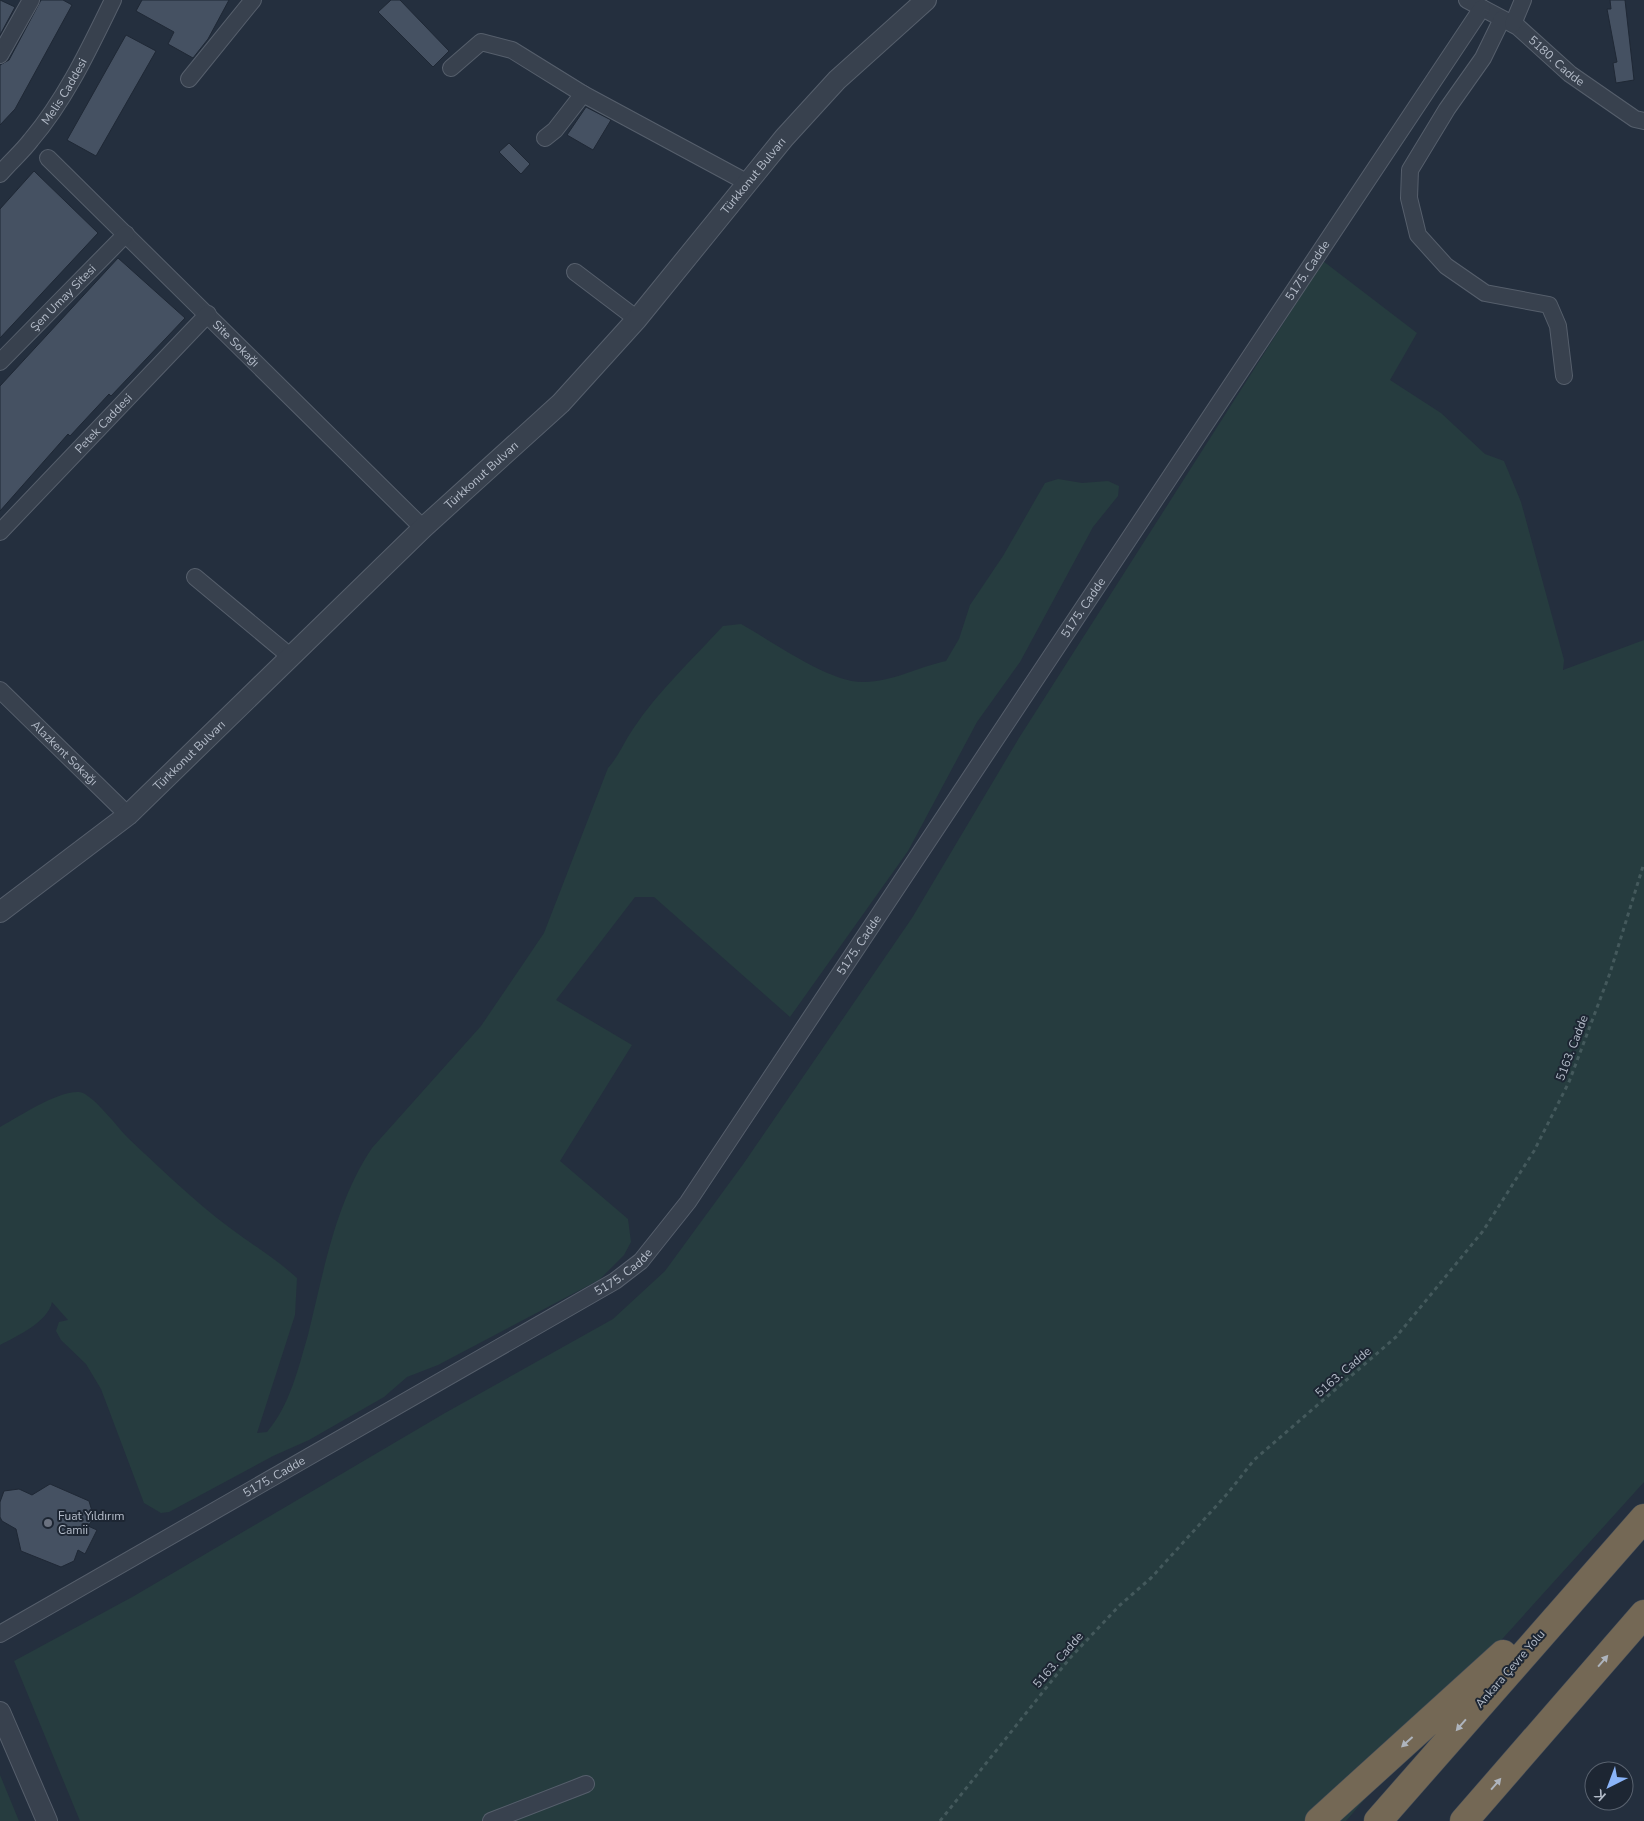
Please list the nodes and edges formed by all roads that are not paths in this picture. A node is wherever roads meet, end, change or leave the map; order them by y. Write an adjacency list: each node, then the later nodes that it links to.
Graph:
1 (31, 0): 9 (street)
2 (113, 0): 16 (street, Melis Caddesi)
3 (253, 0): 11 (street)
4 (1467, 0): 7 (street, 5180. Cadde)
5 (1523, 0): 8 (street)
6 (916, 3): 17 (street, Türkkonut Bulvarı)
7 (1482, 8): 8 (street, 5180. Cadde); 34 (street, 5175. Cadde)
8 (1507, 21): 13 (street, 5180. Cadde); 23 (street)
9 (0, 55)
10 (450, 68): 12 (street)
11 (189, 79)
12 (583, 94): 14 (street); 17 (street)
13 (1644, 121)
14 (546, 138)
15 (48, 158): 18 (street, Site Sokağı)
16 (0, 174)
17 (748, 183): 21 (street, Türkkonut Bulvarı)
18 (126, 234): 20 (street, Site Sokağı); 22 (street, Şen Umay Sitesi)
19 (575, 272): 21 (street)
20 (208, 314): 24 (street, Site Sokağı); 25 (street, Petek Caddesi)
21 (637, 319): 24 (street, Türkkonut Bulvarı)
22 (0, 362)
23 (1564, 376)
24 (423, 528): 27 (street, Türkkonut Bulvarı)
25 (0, 532)
26 (195, 577): 27 (street)
27 (291, 657): 29 (street, Türkkonut Bulvarı)
28 (0, 690): 29 (street, Alazkent Sokağı)
29 (128, 814): 30 (street, Türkkonut Bulvarı)
30 (0, 912)
31 (1644, 1518): 32 (highway, Ankara Çevre Yolu)
32 (1599, 1568): 39 (highway, one-way to 39); 40 (highway, Ankara Çevre Yolu, one-way to 40)
33 (1644, 1614): 41 (highway, one-way to 33)
34 (0, 1634)
35 (0, 1712): 37 (street)
36 (586, 1784): 38 (street)
37 (47, 1821)
38 (492, 1821)
39 (1319, 1821)
40 (1378, 1821)
41 (1464, 1821)

